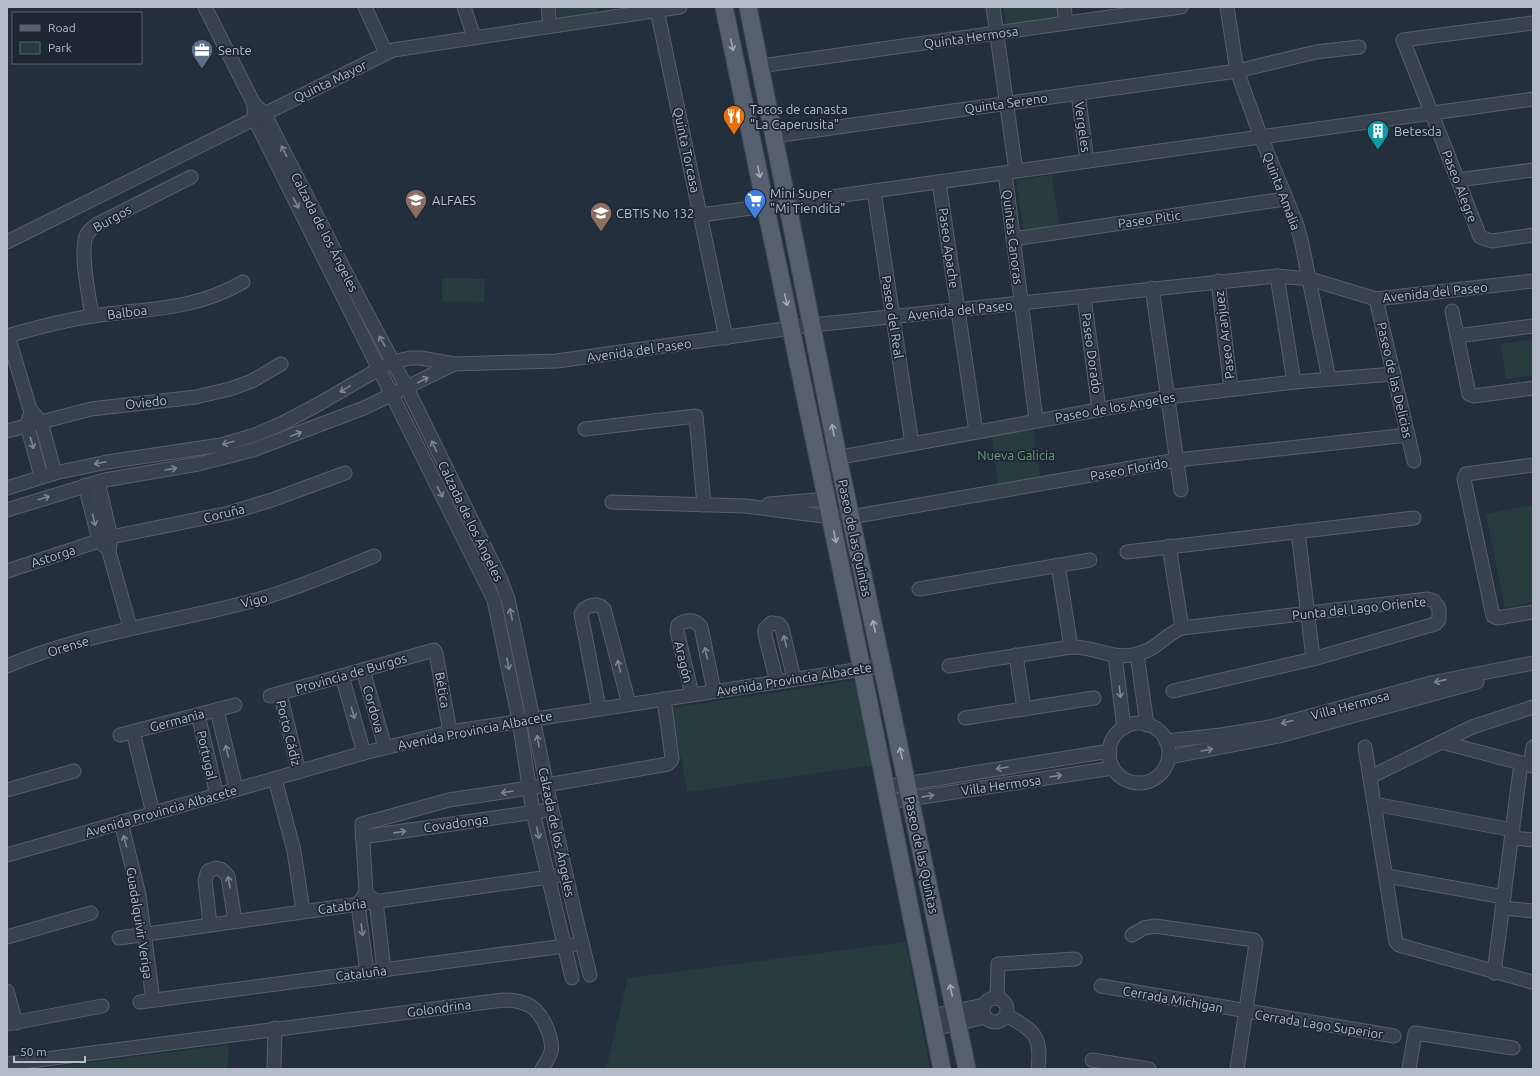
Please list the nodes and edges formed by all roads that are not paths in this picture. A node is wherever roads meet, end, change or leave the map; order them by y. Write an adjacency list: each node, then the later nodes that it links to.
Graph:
1 (205, 7): 27 (street, Calzada de los Ángeles)
2 (365, 7): 20 (street)
3 (464, 7): 18 (street)
4 (548, 7): 16 (street)
5 (680, 7): 12 (street, Quinta Mayor)
6 (724, 7): 39 (main road, Paseo de las Quintas, one-way to 39)
7 (748, 7): 21 (main road, Paseo de las Quintas)
8 (993, 7): 17 (street, Quintas Canoras)
9 (1064, 7): 14 (street)
10 (1182, 7): 14 (street, Quinta Hermosa)
11 (1227, 7): 22 (street, Quinta Amalia)
12 (657, 10): 13 (street, Quinta Mayor); 40 (street, Quinta Torcasa)
13 (603, 13): 16 (street, Quinta Mayor)
14 (1066, 23): 17 (street, Quinta Hermosa)
15 (1533, 23): 26 (street, Paseo Alegre)
16 (550, 26): 18 (street, Quinta Mayor)
17 (997, 33): 21 (street, Quinta Hermosa); 25 (street, Quintas Canoras)
18 (474, 37): 20 (street, Quinta Mayor)
19 (1359, 47): 22 (street, Quinta Sereno)
20 (386, 53): 27 (street, Quinta Mayor)
21 (760, 66): 28 (main road, Paseo de las Quintas)
22 (1237, 70): 23 (street, Quinta Sereno); 29 (street, Quinta Amalia)
23 (1078, 93): 25 (street, Quinta Sereno); 30 (street, Vergeles)
24 (1533, 99): 26 (street)
25 (1007, 103): 28 (street, Quinta Sereno); 32 (street, Quintas Canoras)
26 (1430, 113): 29 (street); 34 (street, Paseo Alegre)
27 (259, 116): 43 (street, Quinta Mayor); 63 (street, Calzada de los Ángeles, one-way to 27); 66 (street, Calzada de los Ángeles, one-way to 66)
28 (774, 136): 38 (main road, Paseo de las Quintas)
29 (1261, 137): 30 (street); 37 (street, Quinta Amalia)
30 (1088, 161): 32 (street)
31 (1533, 170): 34 (street)
32 (1011, 172): 35 (street); 42 (street, Quintas Canoras)
33 (191, 178): 55 (street, Burgos)
34 (1458, 180): 41 (street, Paseo Alegre)
35 (939, 182): 36 (street); 53 (street, Paseo Apache)
36 (874, 191): 38 (street); 56 (street, Paseo del Real)
37 (1285, 199): 42 (street, Paseo Pitic); 45 (street, Quinta Amalia)
38 (788, 203): 39 (street); 57 (main road, Paseo de las Quintas)
39 (766, 206): 40 (street); 59 (main road, Paseo de las Quintas, one-way to 59)
40 (701, 215): 62 (street, Quinta Torcasa)
41 (1533, 235)
42 (1013, 239): 52 (street, Quintas Canoras)
43 (7, 242)
44 (1277, 276): 45 (street, Avenida del Paseo); 46 (street, Avenida del Paseo); 69 (street)
45 (1310, 279): 51 (street, Avenida del Paseo); 68 (street, Quinta Amalia)
46 (1218, 281): 49 (street, Avenida del Paseo); 72 (street, Paseo Aranjuez)
47 (1533, 281): 51 (street, Avenida del Paseo)
48 (243, 282): 55 (street, Balboa)
49 (1152, 288): 50 (street, Avenida del Paseo); 74 (street)
50 (1084, 297): 52 (street, Avenida del Paseo); 76 (street, Paseo Dorado)
51 (1376, 299): 67 (street, Paseo de las Delicias)
52 (1021, 304): 53 (street, Avenida del Paseo); 77 (street, Quintas Canoras)
53 (958, 310): 56 (street, Avenida del Paseo); 82 (street, Paseo Apache)
54 (1452, 311): 61 (street)
55 (92, 316): 60 (street, Balboa)
56 (893, 317): 57 (street, Avenida del Paseo); 84 (street, Paseo del Real)
57 (813, 325): 59 (street, Avenida del Paseo); 85 (main road, Paseo de las Quintas, one-way to 57)
58 (1533, 326): 61 (street)
59 (792, 328): 62 (street, Avenida del Paseo); 88 (main road, Paseo de las Quintas)
60 (7, 336): 75 (street)
61 (1457, 336): 71 (street)
62 (726, 338): 65 (street, Avenida del Paseo)
63 (393, 362): 65 (street); 66 (street); 70 (street, Calzada de los Ángeles)
64 (281, 364): 78 (street, Oviedo)
65 (454, 364): 70 (street, Avenida del Paseo, one-way to 65)
66 (379, 369): 73 (street, Calzada de los Ángeles); 86 (street, one-way to 86)
67 (1394, 374): 68 (street, Paseo de los Angeles); 83 (street, Paseo de las Delicias)
68 (1329, 379): 69 (street, Paseo de los Angeles)
69 (1294, 382): 72 (street, Paseo de los Angeles)
70 (407, 388): 73 (street, Avenida del Paseo); 149 (street, Calzada de los Ángeles, one-way to 70)
71 (1533, 388)
72 (1231, 389): 74 (street, Paseo de los Angeles)
73 (392, 395): 94 (street, Avenida del Paseo, one-way to 73); 151 (street, Calzada de los Ángeles, one-way to 151)
74 (1168, 397): 76 (street, Paseo de los Angeles); 87 (street)
75 (30, 409): 78 (street); 79 (street)
76 (1099, 409): 77 (street, Paseo de los Angeles)
77 (1036, 420): 82 (street, Paseo de los Angeles)
78 (41, 422): 79 (street, Oviedo); 91 (street)
79 (27, 425): 81 (street, Oviedo); 93 (street, one-way to 93)
80 (585, 429): 101 (street)
81 (7, 432)
82 (976, 432): 84 (street, Paseo de los Angeles)
83 (1408, 435): 87 (street, Paseo Florido); 89 (street, Paseo de las Delicias)
84 (912, 444): 85 (street, Paseo de los Angeles)
85 (838, 457): 88 (street, Paseo de los Angeles); 105 (main road, Paseo de las Quintas)
86 (128, 459): 91 (street, one-way to 91); 94 (street)
87 (1177, 460): 98 (street); 105 (street, Paseo Florido)
88 (819, 461): 99 (main road, Paseo de las Quintas)
89 (1414, 461)
90 (1533, 465): 116 (street)
91 (55, 473): 93 (street)
92 (345, 473): 108 (street, Coruña)
93 (41, 476): 97 (street)
94 (130, 476): 95 (street, Avenida del Paseo)
95 (98, 482): 96 (street, Avenida del Paseo); 108 (street)
96 (85, 486): 103 (street, Avenida del Paseo, one-way to 96); 108 (street, one-way to 108)
97 (7, 488)
98 (1181, 490)
99 (827, 499): 102 (street); 104 (main road, Paseo de las Quintas)
100 (612, 502): 101 (street)
101 (704, 504): 102 (street)
102 (745, 506): 104 (street, Paseo Florido)
103 (7, 510)
104 (831, 517): 105 (street, Paseo Florido); 130 (main road, Paseo de las Quintas, one-way to 130)
105 (851, 517): 128 (main road, Paseo de las Quintas, one-way to 105)
106 (1414, 518): 107 (street)
107 (1298, 531): 109 (street); 117 (street)
108 (105, 538): 114 (street, Astorga); 118 (street)
109 (1169, 546): 110 (street); 119 (street)
110 (1127, 552)
111 (374, 556): 118 (street, Vigo)
112 (1090, 560): 113 (street)
113 (1058, 565): 115 (street); 120 (street)
114 (7, 571)
115 (919, 589)
116 (1533, 612)
117 (1308, 613): 119 (street, Punta del Lago Oriente); 125 (street); 125 (street, Punta del Lago Oriente)
118 (130, 627): 127 (street, Orense)
119 (1182, 628): 122 (street, Punta del Lago Oriente)
120 (1071, 647): 123 (street); 124 (street)
121 (432, 650): 131 (street, Provincia de Burgos); 154 (street, Bética)
122 (1137, 654): 124 (street); 152 (street)
123 (1016, 655): 129 (street); 145 (street)
124 (1115, 656): 153 (street, one-way to 153)
125 (1313, 659): 137 (street, Punta del Lago Oriente)
126 (1533, 663): 155 (street, Villa Hermosa, one-way to 155)
127 (7, 666)
128 (882, 666): 130 (street, Avenida Provincia Albacete); 173 (main road, Paseo de las Quintas, one-way to 128)
129 (949, 666)
130 (862, 669): 134 (street, Avenida Provincia Albacete); 174 (main road, Paseo de las Quintas)
131 (363, 670): 133 (street, Provincia de Burgos); 158 (street, Cordova)
132 (1533, 671): 162 (street, Villa Hermosa, one-way to 132)
133 (342, 676): 139 (street, Provincia de Burgos); 161 (street, Cordova, one-way to 161)
134 (794, 679): 135 (street, Avenida Provincia Albacete); 135 (street, one-way to 135)
135 (777, 682): 136 (street, Avenida Provincia Albacete)
136 (714, 691): 138 (street, Avenida Provincia Albacete); 138 (street, Aragón, one-way to 138)
137 (1173, 691)
138 (692, 694): 141 (street, Avenida Provincia Albacete)
139 (275, 695): 166 (street, Porto Cádiz)
140 (1094, 698): 145 (street)
141 (664, 699): 142 (street, Avenida Provincia Albacete); 169 (street)
142 (628, 704): 144 (street, Avenida Provincia Albacete); 144 (street, one-way to 144)
143 (235, 705): 146 (street, Germania)
144 (599, 708): 149 (street, Avenida Provincia Albacete)
145 (1024, 709): 150 (street)
146 (217, 710): 148 (street, Germania); 171 (street, Portugal, one-way to 146)
147 (1531, 710): 156 (street)
148 (198, 715): 175 (street, Portugal); 179 (street, Germania)
149 (534, 718): 151 (street, Avenida Provincia Albacete); 169 (street, Calzada de los Ángeles, one-way to 149)
150 (965, 718)
151 (519, 720): 154 (street, Avenida Provincia Albacete); 170 (street, Calzada de los Ángeles)
152 (1147, 725): 153 (street); 155 (street)
153 (1124, 728): 160 (street)
154 (450, 732): 158 (street, Avenida Provincia Albacete)
155 (1166, 740): 162 (street)
156 (1441, 742): 163 (street); 167 (street)
157 (1365, 746): 167 (street)
158 (385, 747): 161 (street, Avenida Provincia Albacete)
159 (1533, 747): 163 (street)
160 (1110, 750): 164 (street); 173 (street, Villa Hermosa, one-way to 173)
161 (364, 753): 166 (street, Avenida Provincia Albacete)
162 (1169, 757): 164 (street)
163 (1528, 764): 182 (street)
164 (1113, 768): 173 (street, Villa Hermosa, one-way to 164)
165 (74, 771): 172 (street)
166 (299, 772): 168 (street, Avenida Provincia Albacete)
167 (1370, 777): 176 (street)
168 (275, 779): 171 (street, Avenida Provincia Albacete); 191 (street)
169 (546, 785): 170 (street); 177 (street, Calzada de los Ángeles)
170 (529, 788): 178 (street, Calzada de los Ángeles); 181 (street, one-way to 181)
171 (236, 789): 175 (street, Avenida Provincia Albacete)
172 (7, 790)
173 (909, 791): 174 (street, Villa Hermosa); 217 (main road, Paseo de las Quintas, one-way to 173)
174 (888, 794): 218 (main road, Paseo de las Quintas)
175 (217, 795): 179 (street, Avenida Provincia Albacete)
176 (1374, 804): 182 (street); 186 (street)
177 (550, 809): 178 (street, Covadonga); 185 (street, Calzada de los Ángeles)
178 (533, 812): 181 (street, Covadonga, one-way to 178); 187 (street, Calzada de los Ángeles, one-way to 187)
179 (153, 813): 180 (street, Avenida Provincia Albacete)
180 (121, 822): 184 (street, Avenida Provincia Albacete); 195 (street, Guadalquivir Veriga, one-way to 180)
181 (361, 832): 188 (street)
182 (1512, 834): 183 (street); 189 (street)
183 (1533, 840)
184 (7, 855)
185 (566, 875): 187 (street, Catabria); 199 (street, Calzada de los Ángeles)
186 (1387, 876): 189 (street); 204 (street)
187 (547, 877): 188 (street, Catabria); 200 (street, Calzada de los Ángeles)
188 (366, 899): 191 (street, Catabria); 202 (street); 203 (street, one-way to 203)
189 (1503, 902): 190 (street); 204 (street)
190 (1533, 911)
191 (302, 912): 193 (street, Catabria)
192 (91, 913): 197 (street)
193 (235, 921): 194 (street, Catabria); 194 (street, one-way to 194)
194 (210, 924): 195 (street, Catabria)
195 (144, 934): 198 (street, Catabria); 211 (street, Guadalquivir Veriga)
196 (1132, 935): 215 (street)
197 (7, 937)
198 (119, 938)
199 (582, 944): 200 (street, Cataluña); 205 (street, Calzada de los Ángeles)
200 (564, 946): 202 (street, Cataluña); 206 (street, Calzada de los Ángeles)
201 (1075, 959): 210 (street)
202 (384, 970): 203 (street, Cataluña)
203 (367, 972): 211 (street, Cataluña)
204 (1494, 973): 207 (street)
205 (590, 975)
206 (572, 978)
207 (1532, 982)
208 (1101, 986): 215 (street, Cerrada Michigan)
209 (7, 991): 219 (street)
210 (997, 998): 214 (street); 216 (street)
211 (153, 1000): 212 (street, Cataluña)
212 (140, 1002)
213 (102, 1006): 219 (street)
214 (984, 1011): 216 (street); 217 (street)
215 (1244, 1011): 221 (street, Cerrada Lago Superior); 231 (street)
216 (1006, 1015): 229 (street)
217 (957, 1017): 218 (street); 228 (main road, Paseo de las Quintas)
218 (932, 1022): 227 (main road, Paseo de las Quintas)
219 (12, 1024)
220 (275, 1028): 224 (street, Golondrina); 225 (street); 226 (street, Golondrina)
221 (1394, 1036)
222 (1513, 1048): 232 (street)
223 (1092, 1060): 230 (street)
224 (7, 1064)
225 (274, 1069)
226 (542, 1069)
227 (942, 1069)
228 (967, 1069)
229 (1038, 1069)
230 (1149, 1069)
231 (1237, 1069)
232 (1408, 1069)

